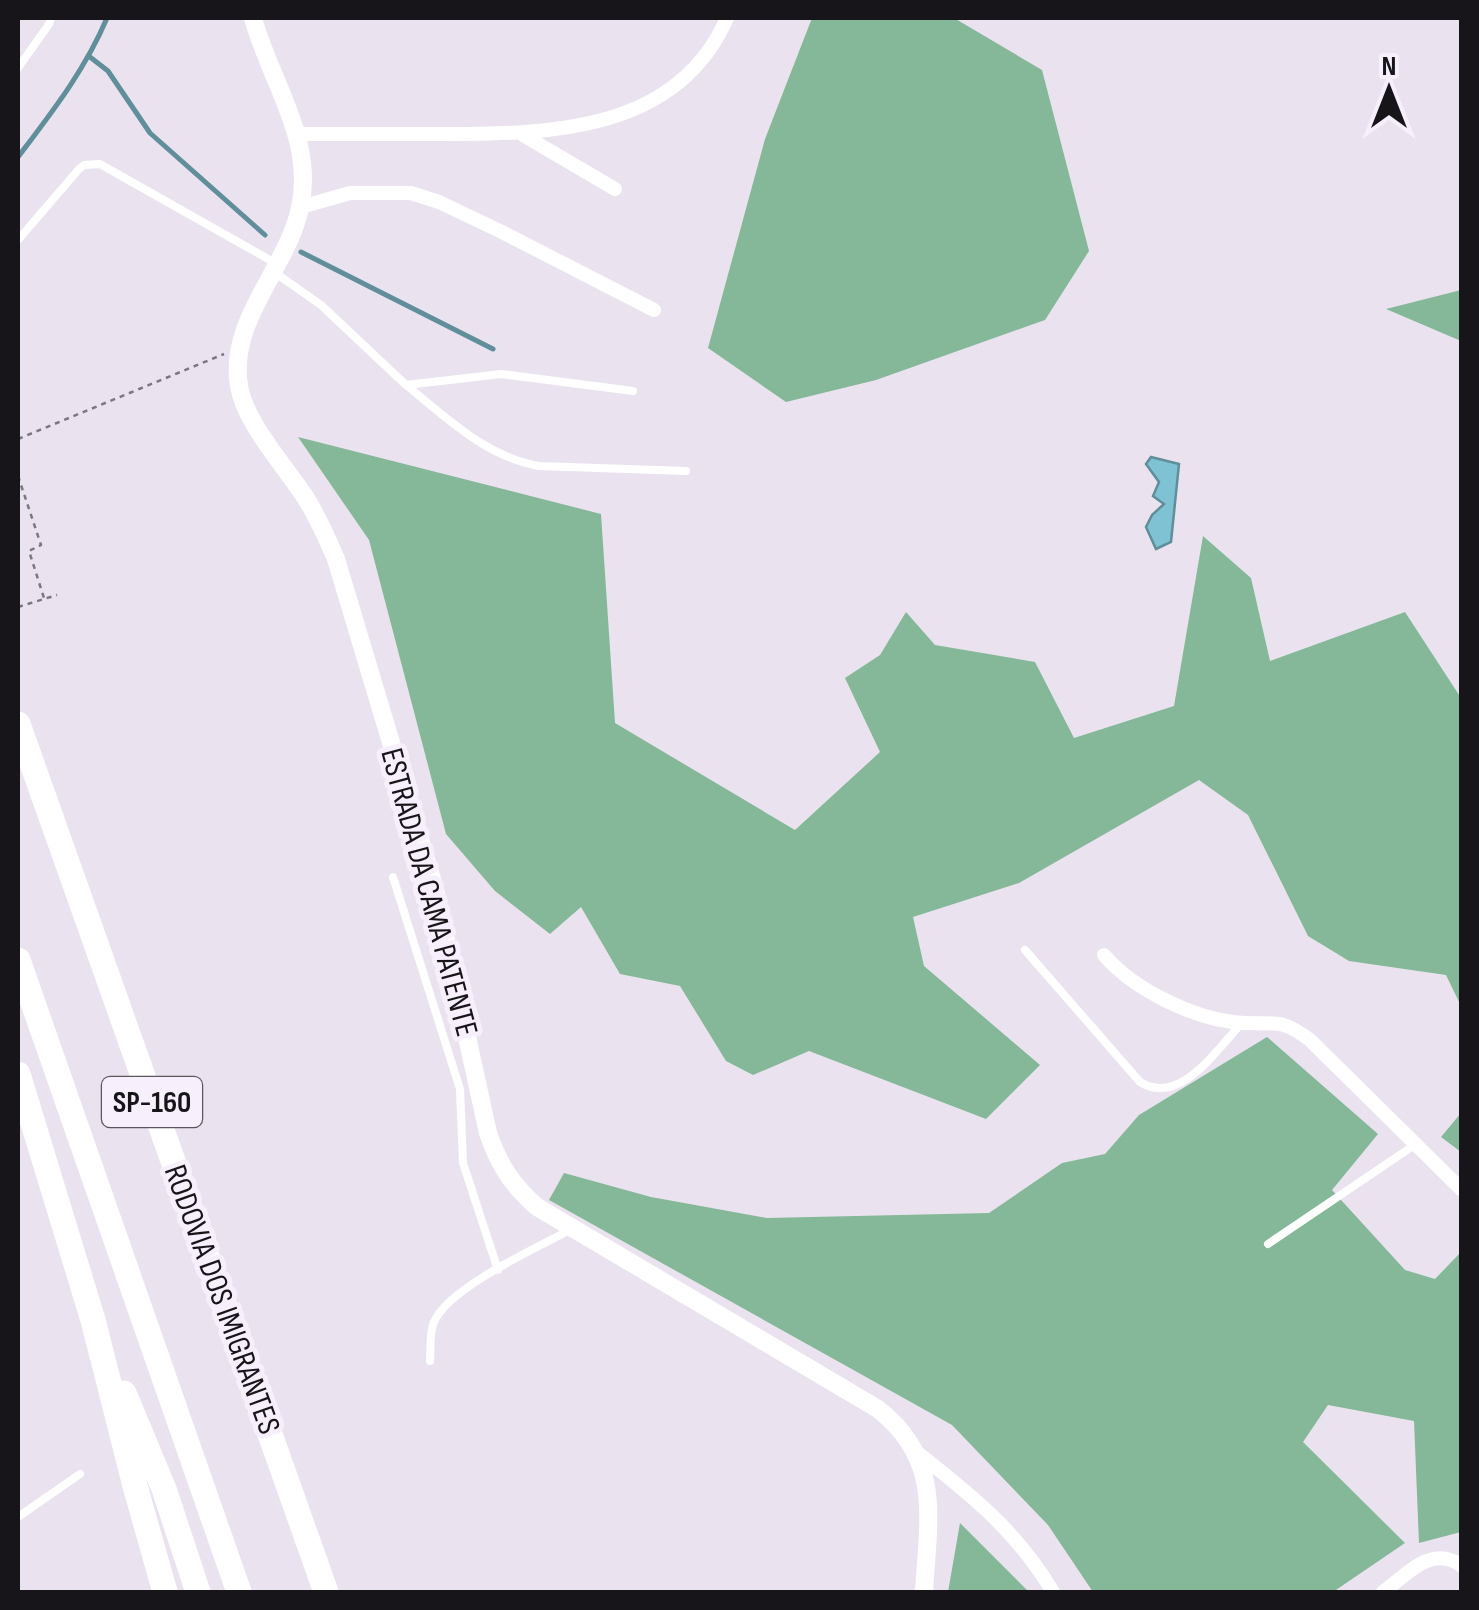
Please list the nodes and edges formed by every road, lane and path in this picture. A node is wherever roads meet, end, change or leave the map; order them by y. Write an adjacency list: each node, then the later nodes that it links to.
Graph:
1 (50, 18): 4 (lane)
2 (253, 18): 5 (street, ESTRADA DA CAMA PATENTE)
3 (727, 18): 6 (street)
4 (18, 68)
5 (297, 134): 6 (street); 8 (street, ESTRADA DA CAMA PATENTE)
6 (522, 134): 7 (street)
7 (615, 188)
8 (301, 206): 10 (street, ESTRADA DA CAMA PATENTE); 11 (street)
9 (18, 240): 10 (lane)
10 (275, 268): 12 (street, ESTRADA DA CAMA PATENTE); 13 (lane)
11 (654, 310)
12 (239, 354): 15 (path); 33 (street, ESTRADA DA CAMA PATENTE)
13 (406, 385): 14 (lane); 16 (lane)
14 (633, 391)
15 (18, 439)
16 (686, 471)
17 (18, 476): 18 (path)
18 (18, 483): 19 (path)
19 (24, 494): 20 (path); 22 (path)
20 (18, 496)
21 (57, 594): 22 (path)
22 (44, 598): 23 (path)
23 (18, 607)
24 (18, 724): 40 (highway, RODOVIA DOS IMIGRANTES / SP-160)
25 (393, 877): 35 (lane)
26 (1024, 950): 29 (lane)
27 (1104, 955): 29 (street)
28 (18, 960): 45 (highway, SP-160)
29 (1242, 1023): 31 (street)
30 (18, 1074): 36 (highway)
31 (1416, 1144): 32 (street); 34 (lane)
32 (1462, 1190)
33 (572, 1230): 35 (lane); 38 (street, ESTRADA DA CAMA PATENTE)
34 (1268, 1244)
35 (498, 1270): 37 (lane)
36 (94, 1320): 43 (highway); 44 (highway)
37 (430, 1362)
38 (919, 1454): 48 (street); 49 (street)
39 (80, 1474): 41 (lane)
40 (287, 1480): 46 (highway, RODOVIA DOS IMIGRANTES / SP-160); 47 (highway)
41 (18, 1517)
42 (1462, 1566): 50 (street)
43 (165, 1592)
44 (198, 1592)
45 (239, 1592)
46 (326, 1592)
47 (344, 1592)
48 (924, 1592)
49 (1053, 1592)
50 (1383, 1592)

